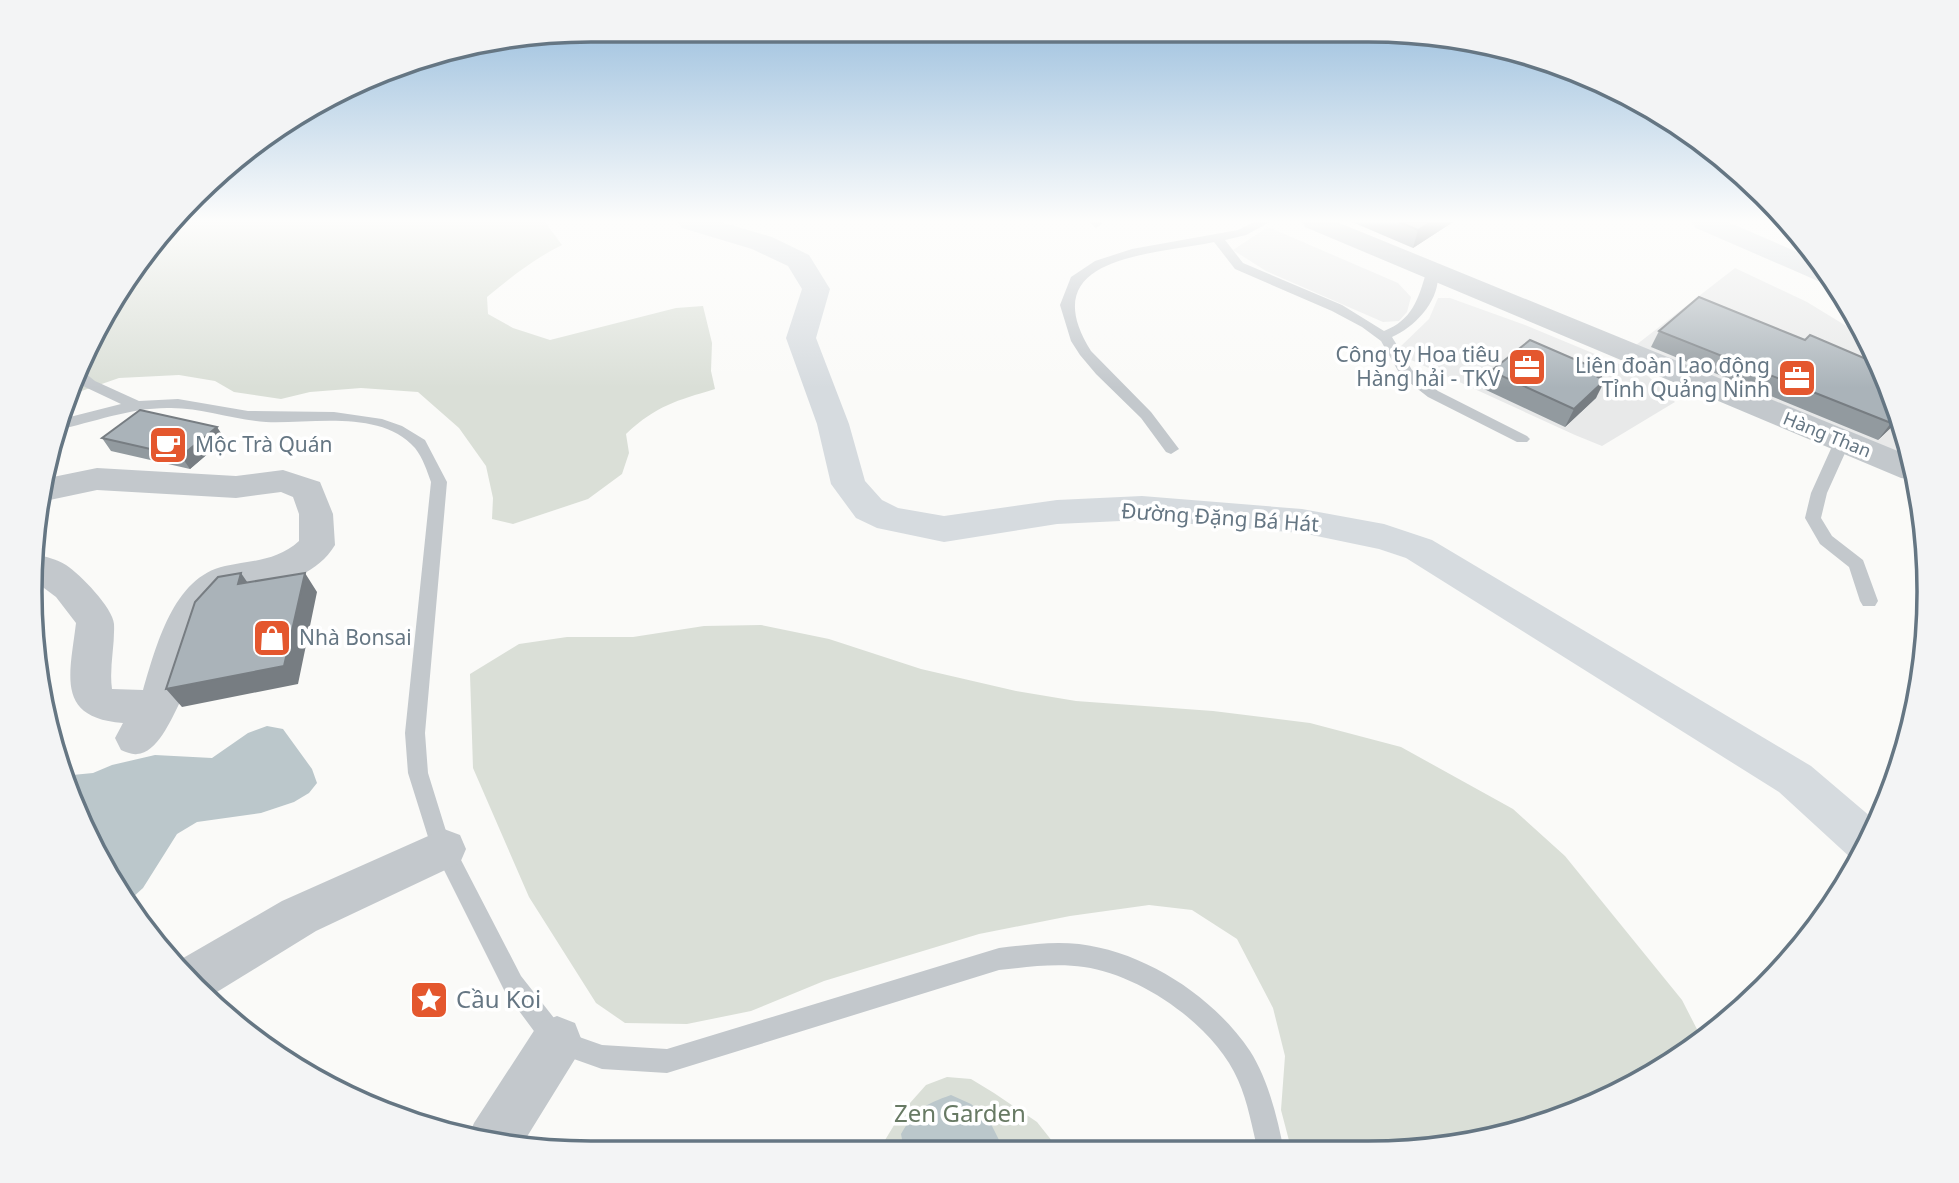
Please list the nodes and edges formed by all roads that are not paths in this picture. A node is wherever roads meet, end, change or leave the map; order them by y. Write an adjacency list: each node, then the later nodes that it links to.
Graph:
1 (809, 277): 19 (street, Đường Đặng Bá Hát)
2 (1081, 277): 12 (lane)
3 (1265, 277): 6 (lane)
4 (1431, 277): 6 (lane)
5 (1442, 277): 11 (street, Hàng Than)
6 (1384, 336): 10 (lane)
7 (85, 379): 8 (lane)
8 (139, 407): 9 (lane); 20 (lane)
9 (69, 422)
10 (1522, 439)
11 (1842, 442): 13 (street, Hàng Than); 16 (lane)
12 (1171, 449)
13 (1902, 466)
14 (52, 489): 17 (street)
15 (43, 568): 17 (street)
16 (1869, 601)
17 (159, 704): 18 (street)
18 (135, 738)
19 (1860, 836)
20 (444, 849): 21 (street); 22 (lane)
21 (199, 976)
22 (558, 1041): 23 (street); 24 (lane)
23 (499, 1133)
24 (1269, 1141)

